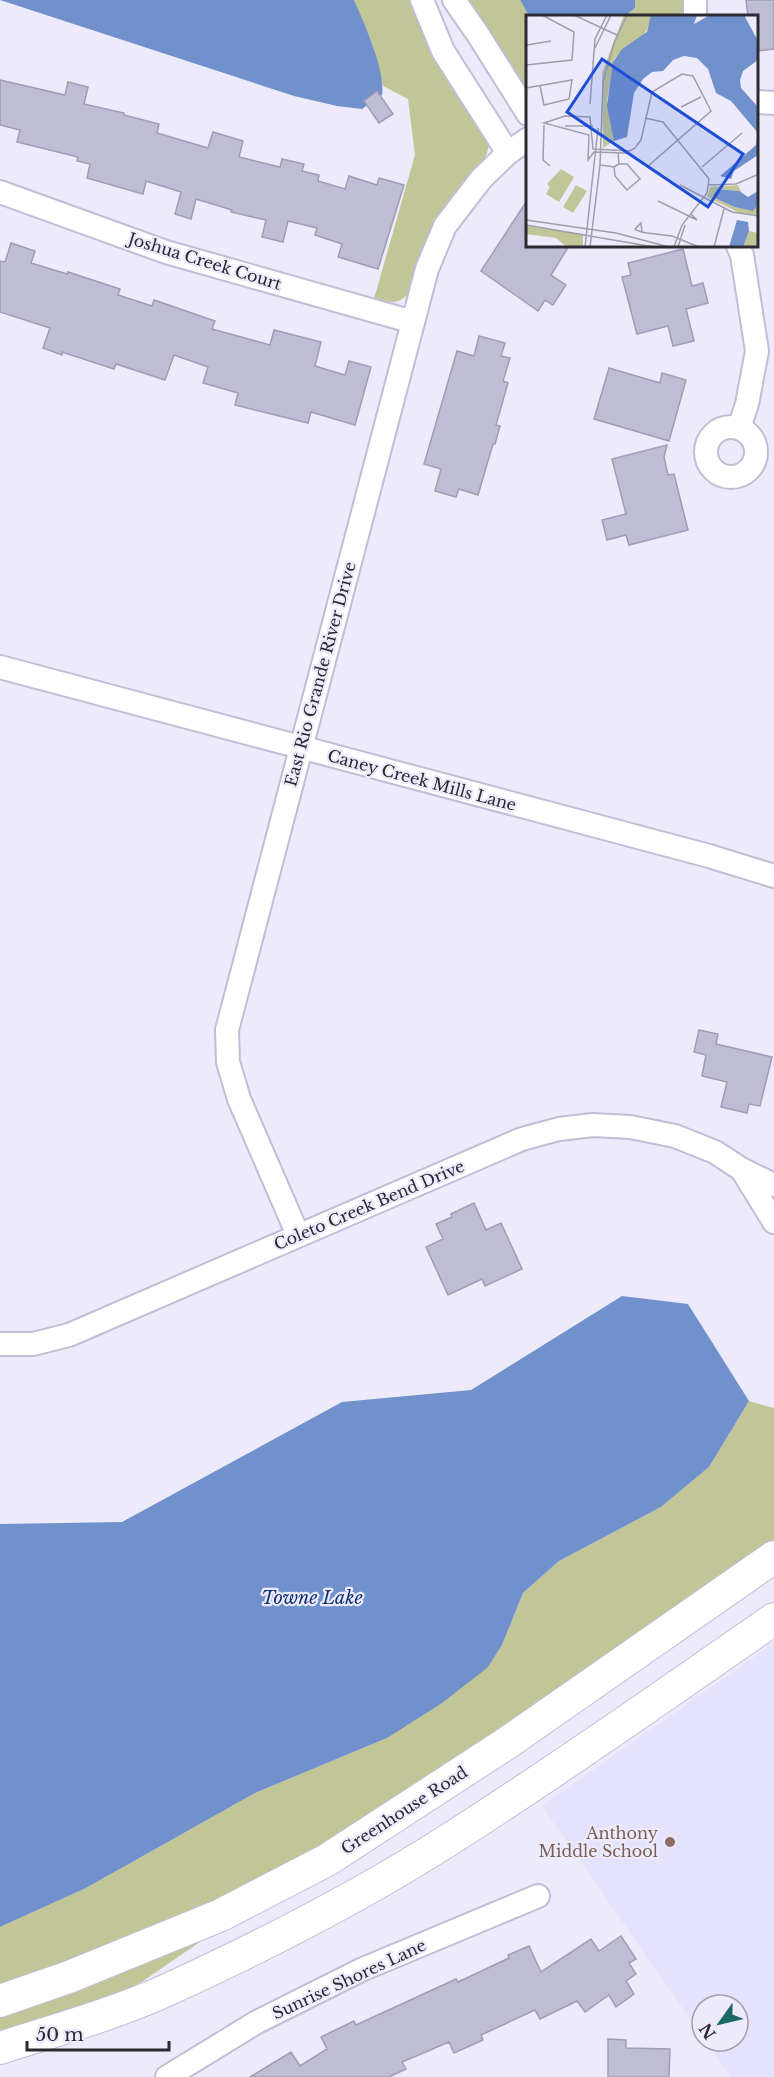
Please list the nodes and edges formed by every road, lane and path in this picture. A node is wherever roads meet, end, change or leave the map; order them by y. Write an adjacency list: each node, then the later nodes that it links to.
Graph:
1 (422, 0): 7 (street)
2 (454, 0): 5 (street)
3 (759, 102): 4 (street)
4 (774, 103)
5 (526, 111)
6 (526, 140): 7 (street, East Rio Grande River Drive)
7 (508, 153): 10 (street, East Rio Grande River Drive)
8 (0, 192): 10 (street, Joshua Creek Court)
9 (739, 248): 11 (street)
10 (412, 322): 13 (street, East Rio Grande River Drive)
11 (739, 428)
12 (0, 667): 13 (street, Caney Creek Mills Lane)
13 (301, 748): 14 (street, Caney Creek Mills Lane); 18 (street, East Rio Grande River Drive)
14 (774, 876)
15 (741, 1169): 16 (street, Coleto Creek Bend Drive); 17 (street, Coleto Creek Bend Drive); 18 (street, Coleto Creek Bend Drive)
16 (774, 1185)
17 (774, 1222)
18 (298, 1235): 19 (street, Coleto Creek Bend Drive)
19 (0, 1344)
20 (774, 1557): 22 (main road, Greenhouse Road)
21 (774, 1619): 23 (main road)
22 (507, 1743): 23 (main road); 25 (main road, Greenhouse Road)
23 (534, 1784): 26 (main road)
24 (538, 1896): 27 (street, Sunrise Shores Lane)
25 (0, 2001)
26 (0, 2048)
27 (167, 2077)

